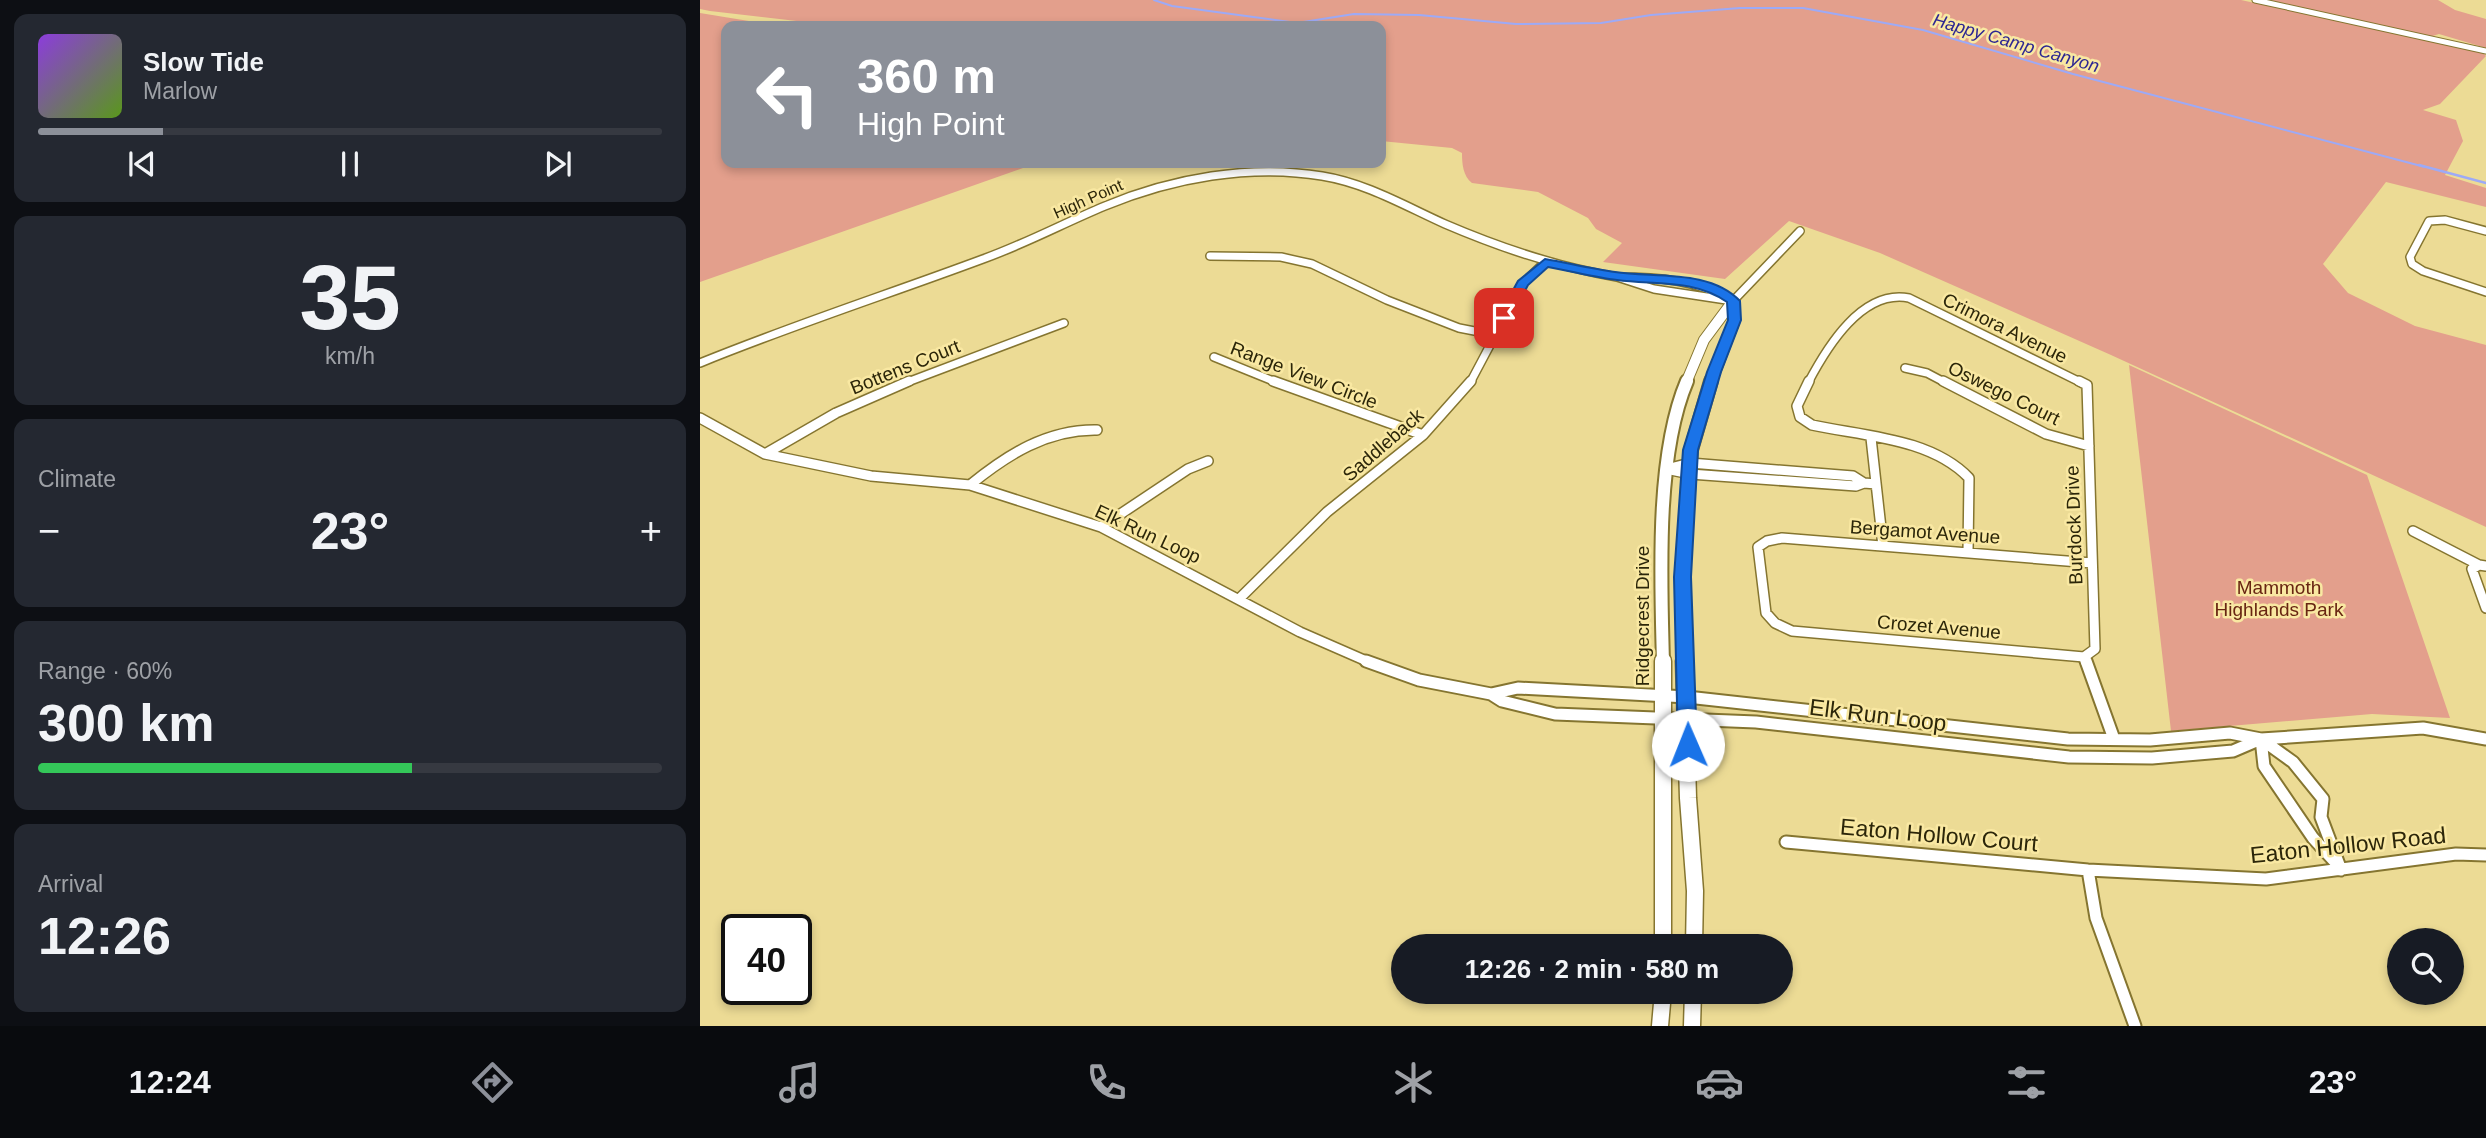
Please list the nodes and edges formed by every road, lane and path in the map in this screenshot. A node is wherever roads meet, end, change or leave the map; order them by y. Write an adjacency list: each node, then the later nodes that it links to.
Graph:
1 (2255, 0): 2 (street)
2 (2486, 51)
3 (1800, 231): 12 (street, Ridgecrest Drive)
4 (2486, 231): 10 (street)
5 (1210, 256): 14 (street)
6 (1545, 262): 7 (street, High Point); 14 (street, Saddleback); 16 (street, High Point)
7 (1617, 276): 8 (street, High Point); 9 (street, High Point)
8 (1653, 278): 9 (street); 12 (street, High Point)
9 (1649, 287): 12 (street, High Point)
10 (2486, 292)
11 (1909, 298): 18 (street, Crimora Avenue); 22 (street)
12 (1733, 301): 26 (street, Ridgecrest Drive); 27 (street, Ridgecrest Drive)
13 (1064, 323): 24 (street, Bottens Court)
14 (1495, 335): 21 (street, Saddleback)
15 (1214, 357): 21 (street, Range View Circle)
16 (700, 363)
17 (1905, 368): 23 (street, Oswego Court)
18 (2087, 385): 23 (street, Burdock Drive)
19 (700, 418): 24 (street, Elk Run Loop)
20 (1097, 430): 29 (street)
21 (1423, 435): 36 (street, Saddleback)
22 (1871, 438): 28 (street); 33 (street)
23 (2089, 446): 34 (street, Burdock Drive)
24 (765, 454): 29 (street, Elk Run Loop)
25 (1208, 461): 30 (street)
26 (1690, 468): 27 (street); 28 (street); 42 (street, Ridgecrest Drive)
27 (1666, 469): 41 (street, Ridgecrest Drive)
28 (1876, 484): 32 (street)
29 (970, 485): 30 (street, Elk Run Loop)
30 (1101, 527): 36 (street, Elk Run Loop)
31 (2413, 531): 35 (street)
32 (1883, 546): 33 (street, Bergamot Avenue); 38 (street, Bergamot Avenue)
33 (1968, 552): 34 (street, Bergamot Avenue)
34 (2092, 563): 39 (street, Burdock Drive)
35 (2482, 565): 37 (street)
36 (1240, 598): 40 (street, Elk Run Loop)
37 (2486, 608)
38 (1791, 631): 39 (street, Crozet Avenue)
39 (2084, 657): 47 (street)
40 (1491, 694): 41 (street, Elk Run Loop); 43 (street, Elk Run Loop)
41 (1664, 695): 42 (street, Elk Run Loop); 43 (street, Ridgecrest Drive)
42 (1687, 697): 44 (street, Ridgecrest Drive); 47 (street, Elk Run Loop)
43 (1664, 720): 44 (street, Elk Run Loop); 52 (street, Ridgecrest Drive)
44 (1688, 721): 45 (street, Elk Run Loop); 53 (street, Ridgecrest Drive)
45 (2261, 738): 46 (street, Elk Run Loop); 47 (street, Elk Run Loop); 51 (street); 51 (street)
46 (2486, 738)
47 (2114, 739)
48 (1786, 842): 50 (street, Eaton Hollow Court)
49 (2486, 855): 51 (street, Eaton Hollow Road)
50 (2088, 870): 51 (street, Eaton Hollow Road); 58 (street)
51 (2342, 870)
52 (1662, 934)
53 (1694, 934)
54 (1661, 1004): 56 (street)
55 (1693, 1004): 57 (street)
56 (1660, 1026)
57 (1692, 1026)
58 (2135, 1026)

